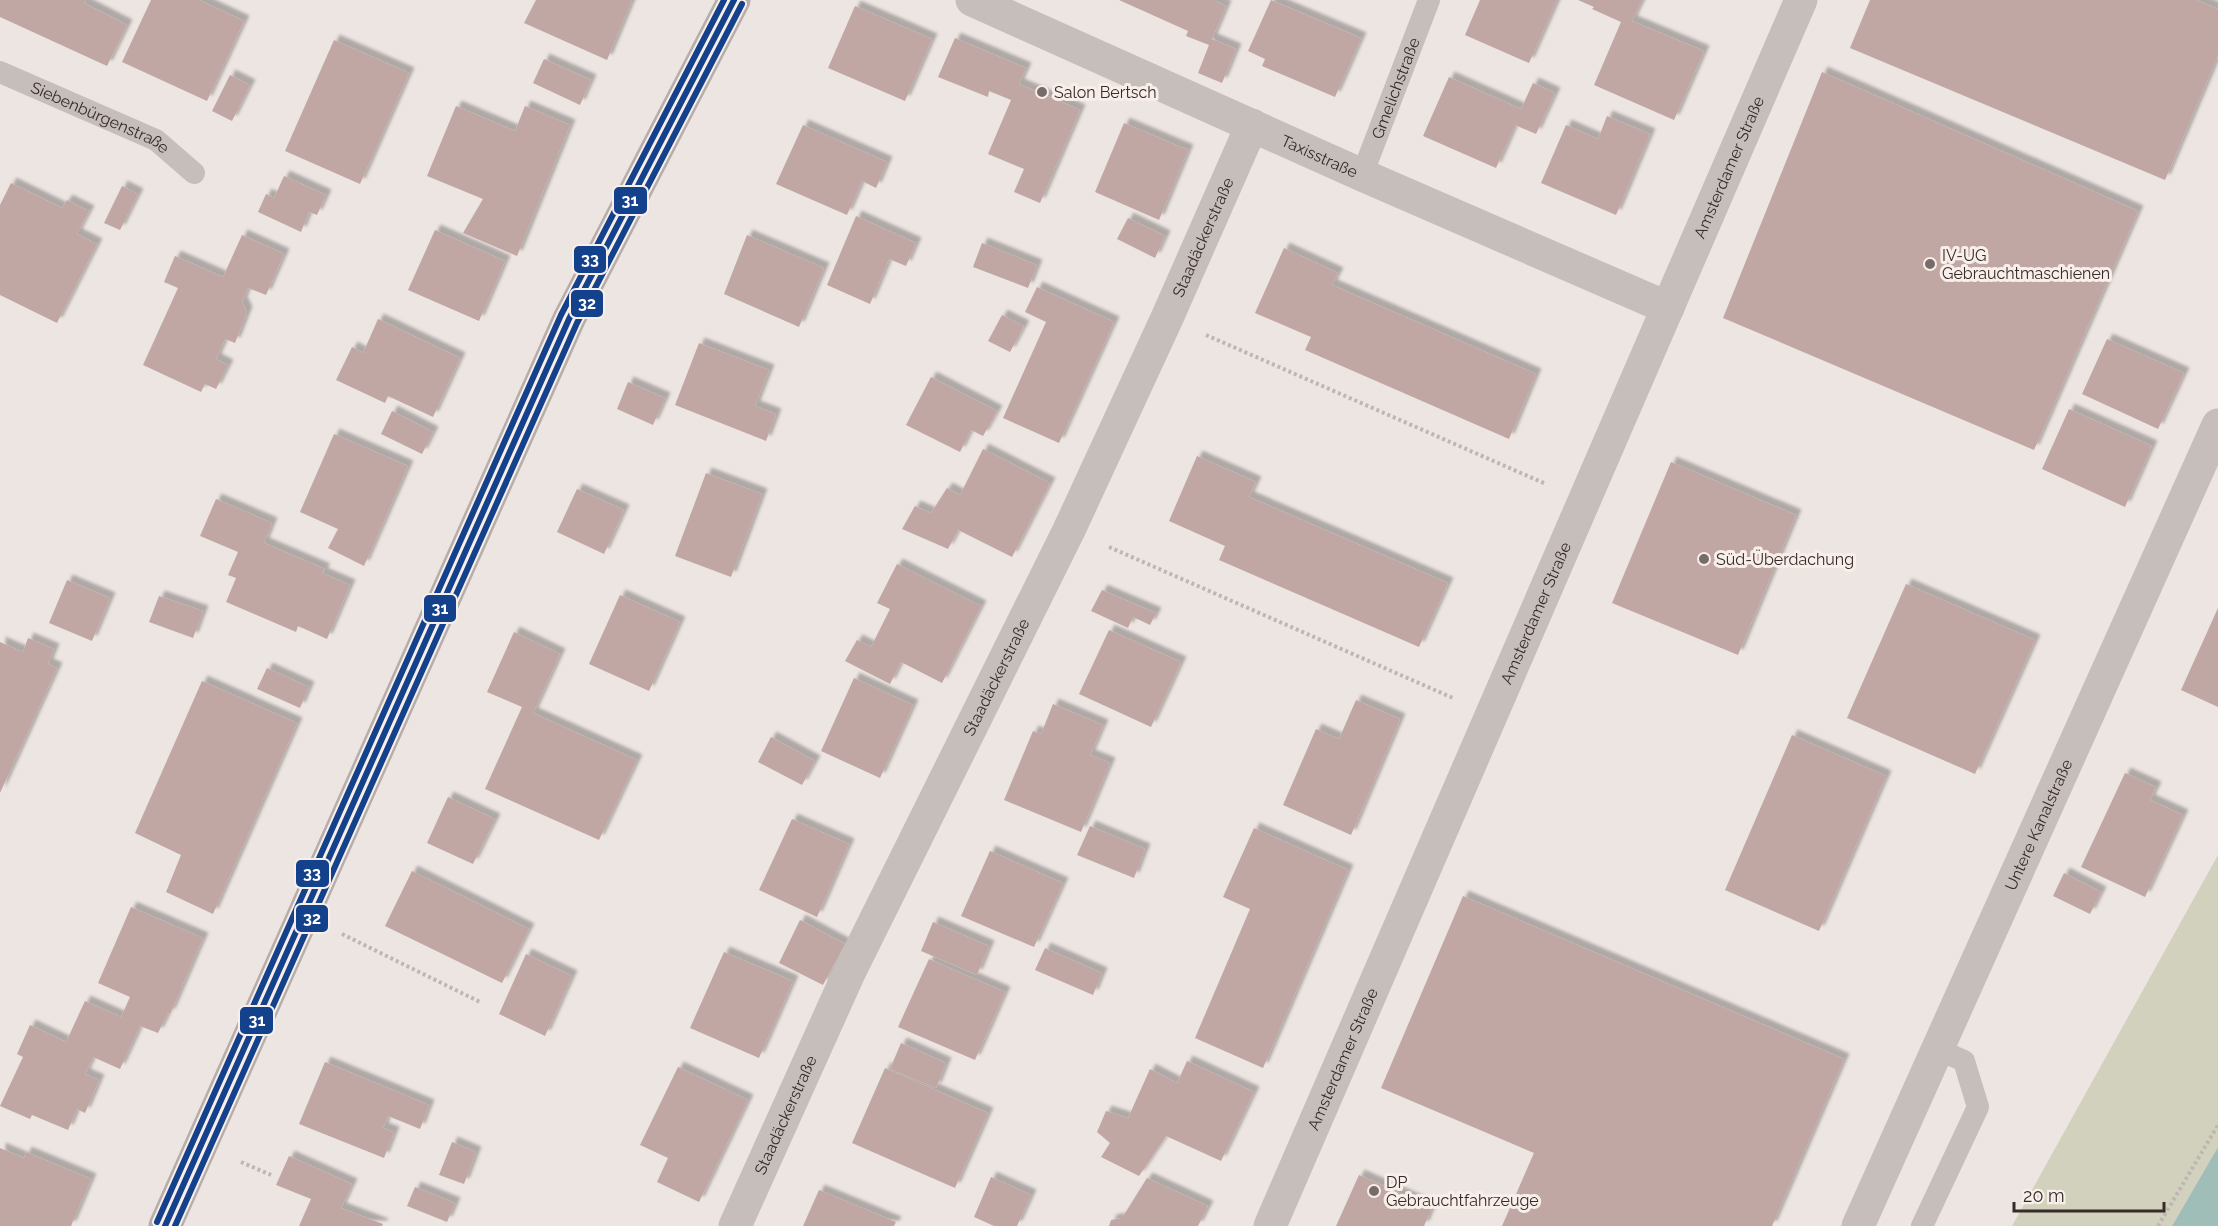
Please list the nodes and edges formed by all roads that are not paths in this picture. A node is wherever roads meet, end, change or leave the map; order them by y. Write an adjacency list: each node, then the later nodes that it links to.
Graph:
1 (734, 0): 12 (street)
2 (972, 0): 6 (street, Taxisstraße)
3 (1429, 0): 8 (lane, Gmelichstraße)
4 (1801, 0): 9 (street, Amsterdamer Straße)
5 (0, 72): 7 (lane, Siebenbürgenstraße)
6 (1252, 125): 8 (street, Taxisstraße); 13 (street, Staadäckerstraße)
7 (194, 173)
8 (1362, 175): 9 (street, Taxisstraße)
9 (1668, 308): 14 (street, Amsterdamer Straße)
10 (2218, 425): 11 (street, Untere Kanalstraße)
11 (1937, 1048): 15 (street, Untere Kanalstraße); 16 (lane)
12 (165, 1226)
13 (735, 1226)
14 (1270, 1226)
15 (1858, 1226)
16 (1922, 1226)

